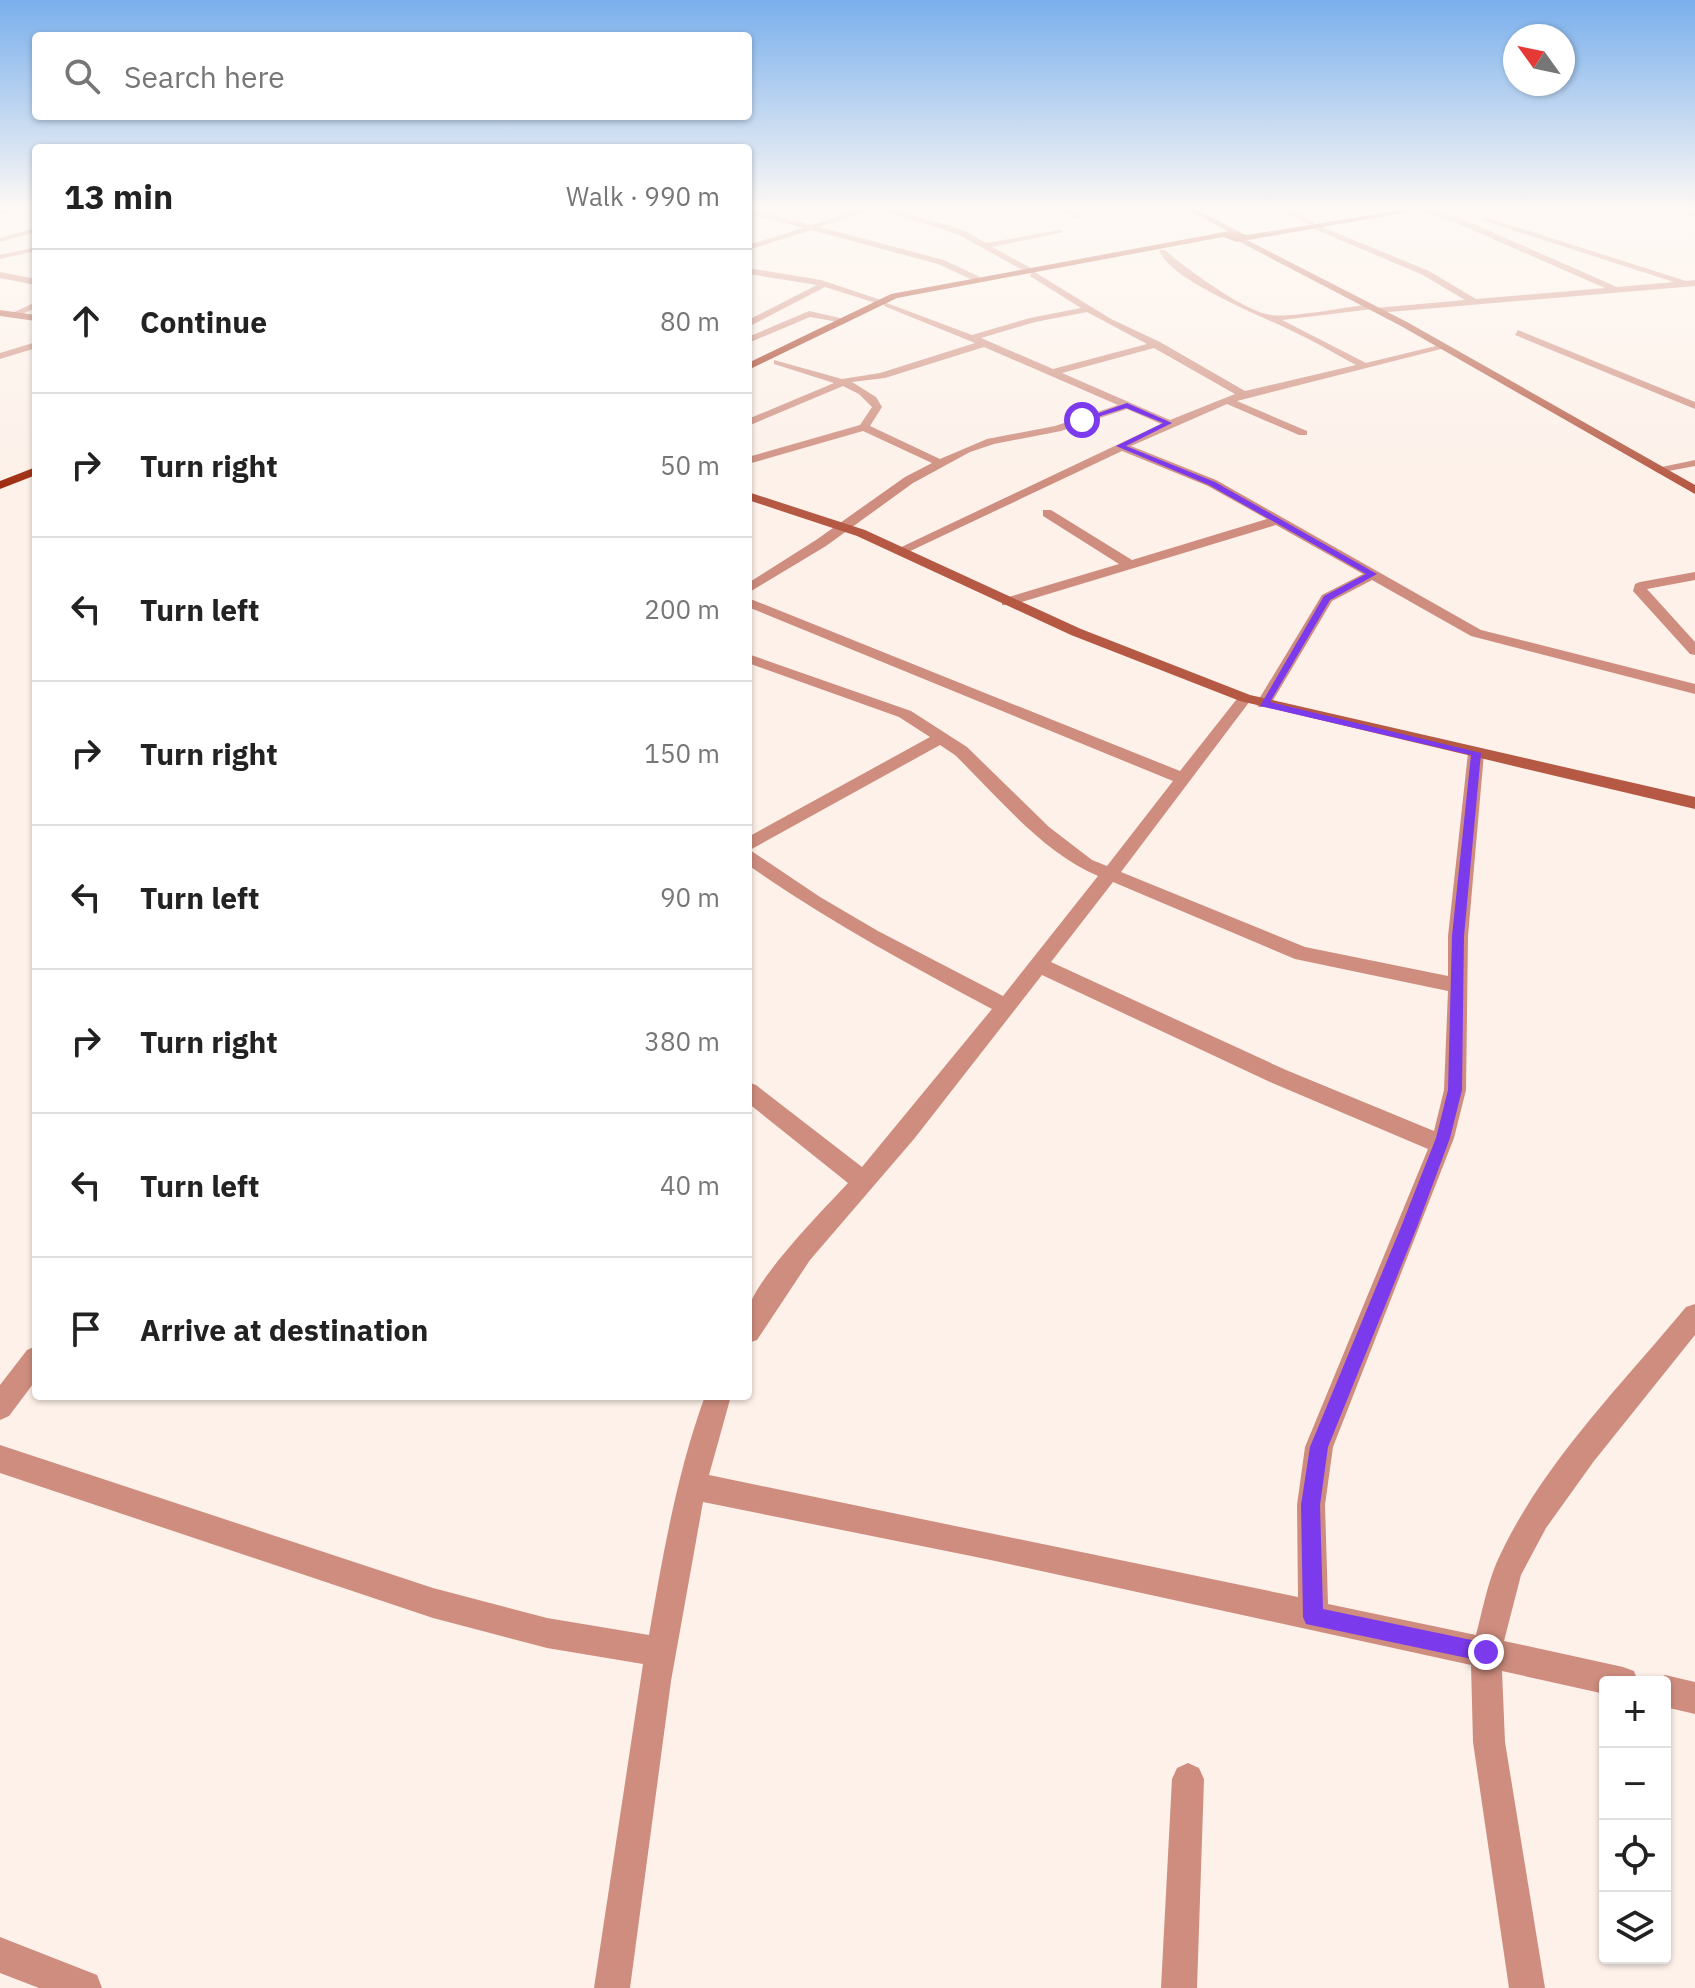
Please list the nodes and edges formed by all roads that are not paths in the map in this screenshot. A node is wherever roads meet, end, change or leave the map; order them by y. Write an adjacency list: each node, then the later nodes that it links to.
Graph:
1 (795, 300): 20 (street)
2 (873, 300): 10 (street)
3 (896, 300): 10 (main road)
4 (898, 300): 10 (main road)
5 (1075, 300): 14 (street)
6 (1232, 300): 18 (street)
7 (1358, 300): 13 (street)
8 (1472, 300): 11 (street)
9 (1512, 300): 11 (street)
10 (883, 303): 19 (main road); 22 (street); 30 (main road)
11 (1477, 303): 13 (street)
12 (32, 307): 16 (street)
13 (1374, 308): 18 (street); 28 (street)
14 (1089, 309): 22 (street); 26 (street)
15 (0, 313): 16 (street)
16 (13, 315): 17 (street)
17 (32, 317)
18 (1271, 318): 31 (street)
19 (844, 320): 23 (street); 30 (main road)
20 (752, 322)
21 (1518, 333): 38 (street)
22 (972, 338): 24 (street)
23 (752, 340)
24 (985, 343): 33 (street); 34 (street)
25 (752, 344): 30 (street)
26 (1157, 344): 33 (street); 35 (street)
27 (32, 346): 29 (street)
28 (1444, 347): 31 (street); 48 (street)
29 (0, 356)
30 (779, 358): 32 (main road); 34 (street)
31 (1365, 366): 35 (street)
32 (752, 369)
33 (1053, 372): 37 (street)
34 (842, 383): 39 (street); 41 (street)
35 (1244, 395): 36 (street)
36 (1228, 401): 40 (street); 42 (street)
37 (1127, 405): 40 (street); 46 (street)
38 (1695, 406)
39 (752, 421)
40 (1168, 423): 43 (street)
41 (864, 427): 44 (street); 46 (street)
42 (1303, 433)
43 (1120, 446): 55 (street); 57 (street)
44 (752, 460)
45 (32, 463): 50 (main road)
46 (940, 463): 56 (street)
47 (1695, 463): 48 (street)
48 (1658, 469): 52 (street)
49 (32, 473): 51 (main road)
50 (0, 475)
51 (0, 485)
52 (1695, 490)
53 (752, 497): 56 (street)
54 (1047, 513): 58 (street)
55 (1278, 520): 58 (street); 59 (street)
56 (845, 527): 57 (street); 61 (street)
57 (899, 551): 62 (street)
58 (1129, 564): 62 (street)
59 (1373, 574): 66 (street); 67 (street)
60 (1695, 576): 64 (street)
61 (752, 586)
62 (1007, 602): 67 (street)
63 (752, 604): 70 (street)
64 (1695, 651)
65 (752, 659): 68 (street)
66 (1695, 689)
67 (1254, 701): 69 (street); 70 (street)
68 (942, 737): 72 (street); 74 (street)
69 (1476, 753): 71 (street); 76 (street)
70 (1184, 779): 74 (street)
71 (1695, 803)
72 (752, 843)
73 (752, 859): 77 (street)
74 (1108, 874): 75 (street); 76 (street)
75 (1039, 965): 77 (street); 79 (street)
76 (1458, 985): 79 (street)
77 (1006, 1007): 80 (street)
78 (752, 1094): 80 (street)
79 (1440, 1144): 88 (street)
80 (864, 1182): 81 (street)
81 (754, 1306)
82 (1695, 1316): 90 (street)
83 (32, 1364): 85 (street)
84 (717, 1400): 87 (street)
85 (0, 1407)
86 (0, 1459): 89 (street)
87 (692, 1486): 88 (street); 89 (street)
88 (1313, 1617): 90 (street)
89 (660, 1652): 97 (street)
90 (1486, 1652): 91 (street); 99 (street)
91 (1599, 1677)
92 (1671, 1692): 93 (street)
93 (1695, 1698)
94 (1188, 1779): 98 (street)
95 (0, 1955): 96 (street)
96 (84, 1988)
97 (612, 1988)
98 (1179, 1988)
99 (1527, 1988)

